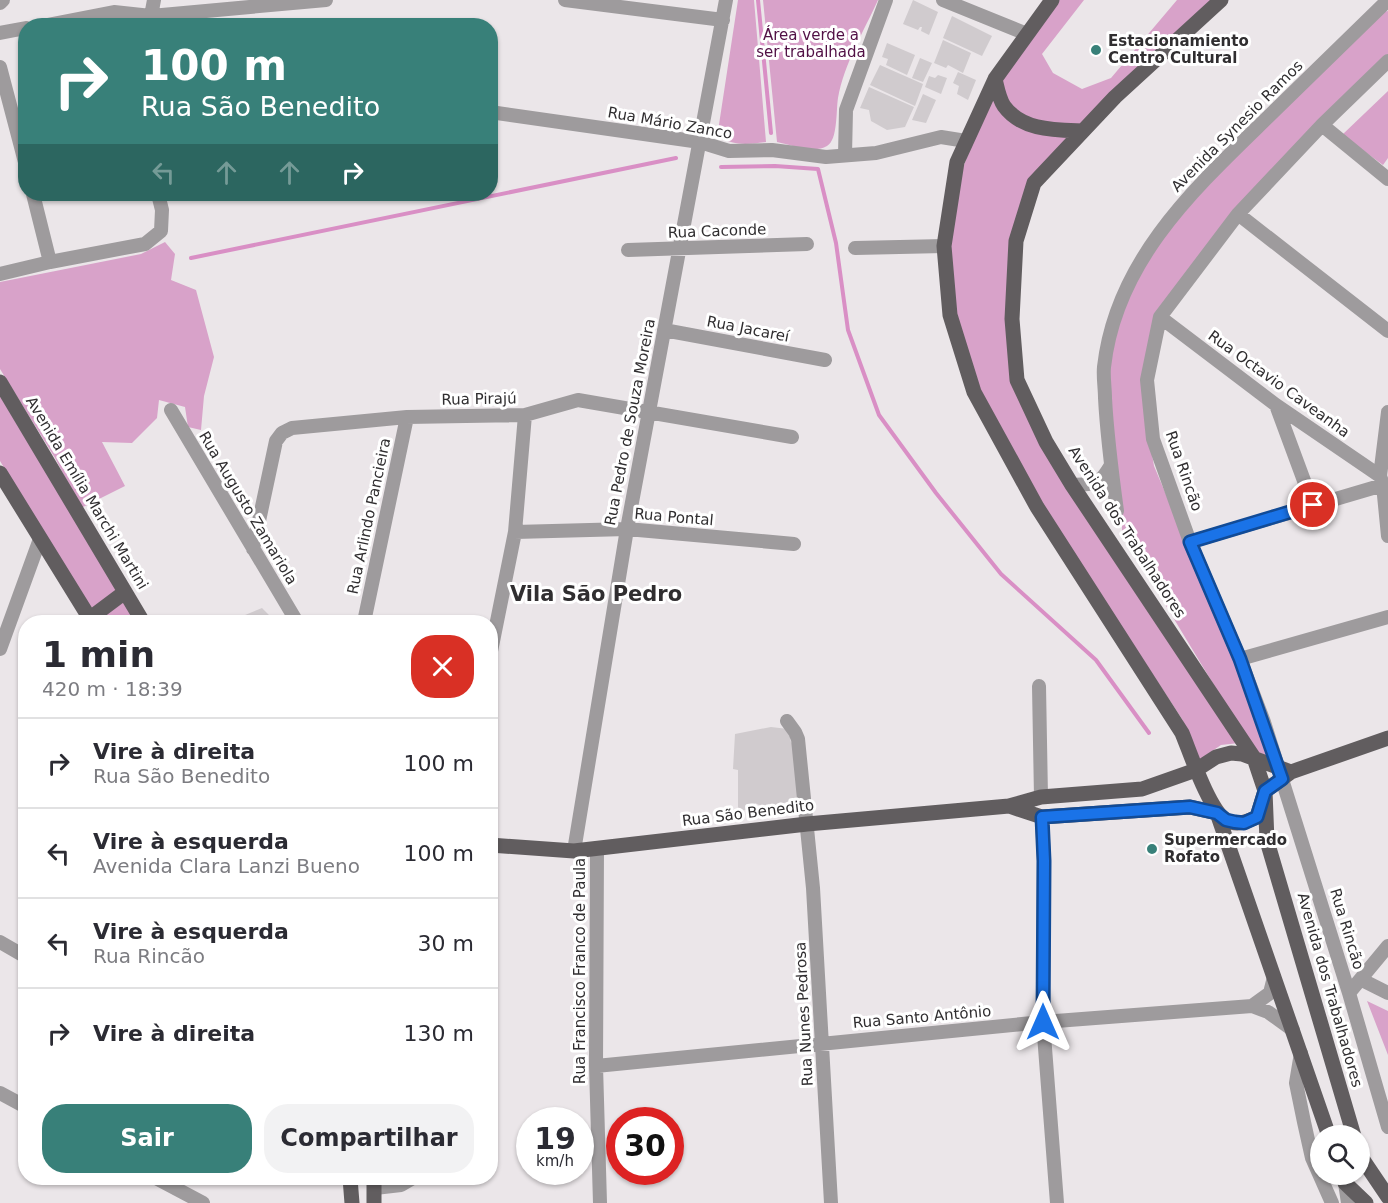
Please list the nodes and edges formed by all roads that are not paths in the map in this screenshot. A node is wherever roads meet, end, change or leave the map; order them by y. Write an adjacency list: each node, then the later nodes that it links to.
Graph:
1 (154, 0): 10 (street)
2 (326, 0): 10 (street)
3 (565, 0): 12 (street)
4 (726, 0): 12 (street, Rua Pedro de Souza Moreira)
5 (886, 0): 25 (street)
6 (943, 0): 15 (street)
7 (1052, 0): 15 (main road)
8 (1221, 0): 21 (main road, Avenida dos Trabalhadores)
9 (1388, 0): 49 (street, Avenida Synesio Ramos)
10 (151, 16): 11 (street)
11 (127, 18)
12 (723, 20): 24 (street, Rua Pedro de Souza Moreira)
13 (18, 30): 14 (street)
14 (0, 33)
15 (1027, 34): 18 (main road)
16 (1388, 61): 20 (street, Rua Rincão)
17 (0, 67): 22 (street)
18 (995, 79): 21 (main road); 23 (main road)
19 (498, 113): 24 (street, Rua Mário Zanco)
20 (1322, 125): 26 (street); 29 (street, Rua Rincão)
21 (1083, 131): 52 (main road, Avenida dos Trabalhadores)
22 (18, 136)
23 (966, 141): 25 (street, Rua Mário Zanco); 31 (main road)
24 (700, 142): 25 (street, Rua Mário Zanco); 32 (street, Rua Pedro de Souza Moreira)
25 (845, 155)
26 (1387, 177)
27 (35, 201): 35 (street)
28 (160, 201): 35 (street)
29 (1238, 214): 37 (street, Rua Rincão); 39 (street)
30 (807, 244): 32 (street, Rua Caconde)
31 (944, 246): 33 (street); 76 (main road)
32 (680, 248): 34 (street, Rua Caconde); 38 (street, Rua Pedro de Souza Moreira)
33 (855, 248)
34 (628, 250)
35 (50, 262): 36 (street)
36 (0, 274)
37 (1160, 317): 42 (street, Rua Octavio Caveanha); 59 (street, Rua Rincão)
38 (664, 330): 40 (street, Rua Jacareí); 45 (street, Rua Pedro de Souza Moreira)
39 (1388, 331)
40 (825, 360)
41 (0, 382): 62 (main road, Avenida Emília Marchi Martini)
42 (1276, 405): 51 (street, Rua Octavio Caveanha); 53 (street)
43 (171, 410): 61 (street, Rua Augusto Zamariola)
44 (1388, 411): 51 (street)
45 (649, 413): 46 (street, Rua Pirajú); 48 (street, Rua Pirajú); 55 (street, Rua Pedro de Souza Moreira)
46 (525, 415): 47 (street, Rua Pirajú); 56 (street)
47 (407, 417): 61 (street, Rua Pirajú); 67 (street, Rua Arlindo Pancieira)
48 (792, 437)
49 (1111, 465): 52 (street); 54 (street, Avenida Synesio Ramos)
50 (0, 472): 58 (main road)
51 (1381, 481): 53 (street); 57 (street)
52 (1072, 485): 75 (main road, Avenida dos Trabalhadores)
53 (1313, 505): 59 (street)
54 (1117, 511)
55 (627, 529): 56 (street, Rua Pontal); 60 (street, Rua Pontal); 86 (street, Rua Pedro de Souza Moreira)
56 (515, 532): 68 (street)
57 (1388, 536)
58 (40, 539): 63 (main road); 70 (street)
59 (1190, 542): 71 (street, Rua Rincão)
60 (794, 544)
61 (253, 549): 66 (street, Rua Augusto Zamariola)
62 (125, 592): 64 (main road); 65 (main road, Avenida Emília Marchi Martini)
63 (87, 615)
64 (98, 615)
65 (139, 615)
66 (293, 615)
67 (365, 615)
68 (498, 616)
69 (1388, 617): 71 (street)
70 (0, 649)
71 (1240, 659): 77 (street, Rua Rincão)
72 (1039, 686): 79 (street)
73 (787, 721): 83 (street, Rua Nunes Pedrosa)
74 (1388, 738): 77 (main road)
75 (1254, 758): 76 (main road); 77 (main road); 78 (main road, Avenida dos Trabalhadores)
76 (1196, 770): 79 (main road, Rua São Benedito); 81 (main road)
77 (1284, 773): 78 (main road); 92 (street, Rua Rincão)
78 (1265, 791): 81 (main road); 103 (main road, Avenida dos Trabalhadores)
79 (1049, 796): 80 (main road, Rua São Benedito); 82 (main road)
80 (1009, 806): 82 (main road, Rua São Benedito); 83 (main road, Rua São Benedito)
81 (1217, 813): 82 (main road, Rua São Benedito); 90 (main road)
82 (1042, 817): 95 (street)
83 (807, 824): 85 (main road, Rua São Benedito); 97 (street, Rua Nunes Pedrosa)
84 (498, 846): 86 (main road, Rua São Benedito)
85 (597, 848): 86 (main road, Rua São Benedito); 99 (street, Rua Francisco Franco de Paula)
86 (574, 851)
87 (1, 946): 89 (street)
88 (1388, 946): 91 (street)
89 (18, 953)
90 (1274, 977): 94 (street); 96 (main road)
91 (1362, 980): 92 (street); 93 (street)
92 (1349, 993): 104 (street, Rua Rincão)
93 (1388, 993)
94 (1252, 1006): 95 (street, Rua Santo Antônio); 96 (street)
95 (1043, 1022): 97 (street, Rua Santo Antônio); 117 (street)
96 (1293, 1030): 98 (main road)
97 (823, 1043): 99 (street, Rua Santo Antônio); 116 (street, Rua Nunes Pedrosa)
98 (1301, 1053): 102 (main road); 118 (street)
99 (596, 1066): 115 (street, Rua Francisco Franco de Paula)
100 (0, 1093): 101 (street)
101 (18, 1103)
102 (1325, 1125)
103 (1351, 1125)
104 (1388, 1127)
105 (1370, 1170): 112 (main road)
106 (169, 1185): 113 (street)
107 (351, 1185): 114 (main road)
108 (401, 1185): 111 (street)
109 (1344, 1185): 119 (street)
110 (1349, 1185): 120 (main road)
111 (374, 1189)
112 (1388, 1196)
113 (203, 1203)
114 (352, 1203)
115 (600, 1203)
116 (831, 1203)
117 (1057, 1203)
118 (1332, 1203)
119 (1348, 1203)
120 (1366, 1203)

